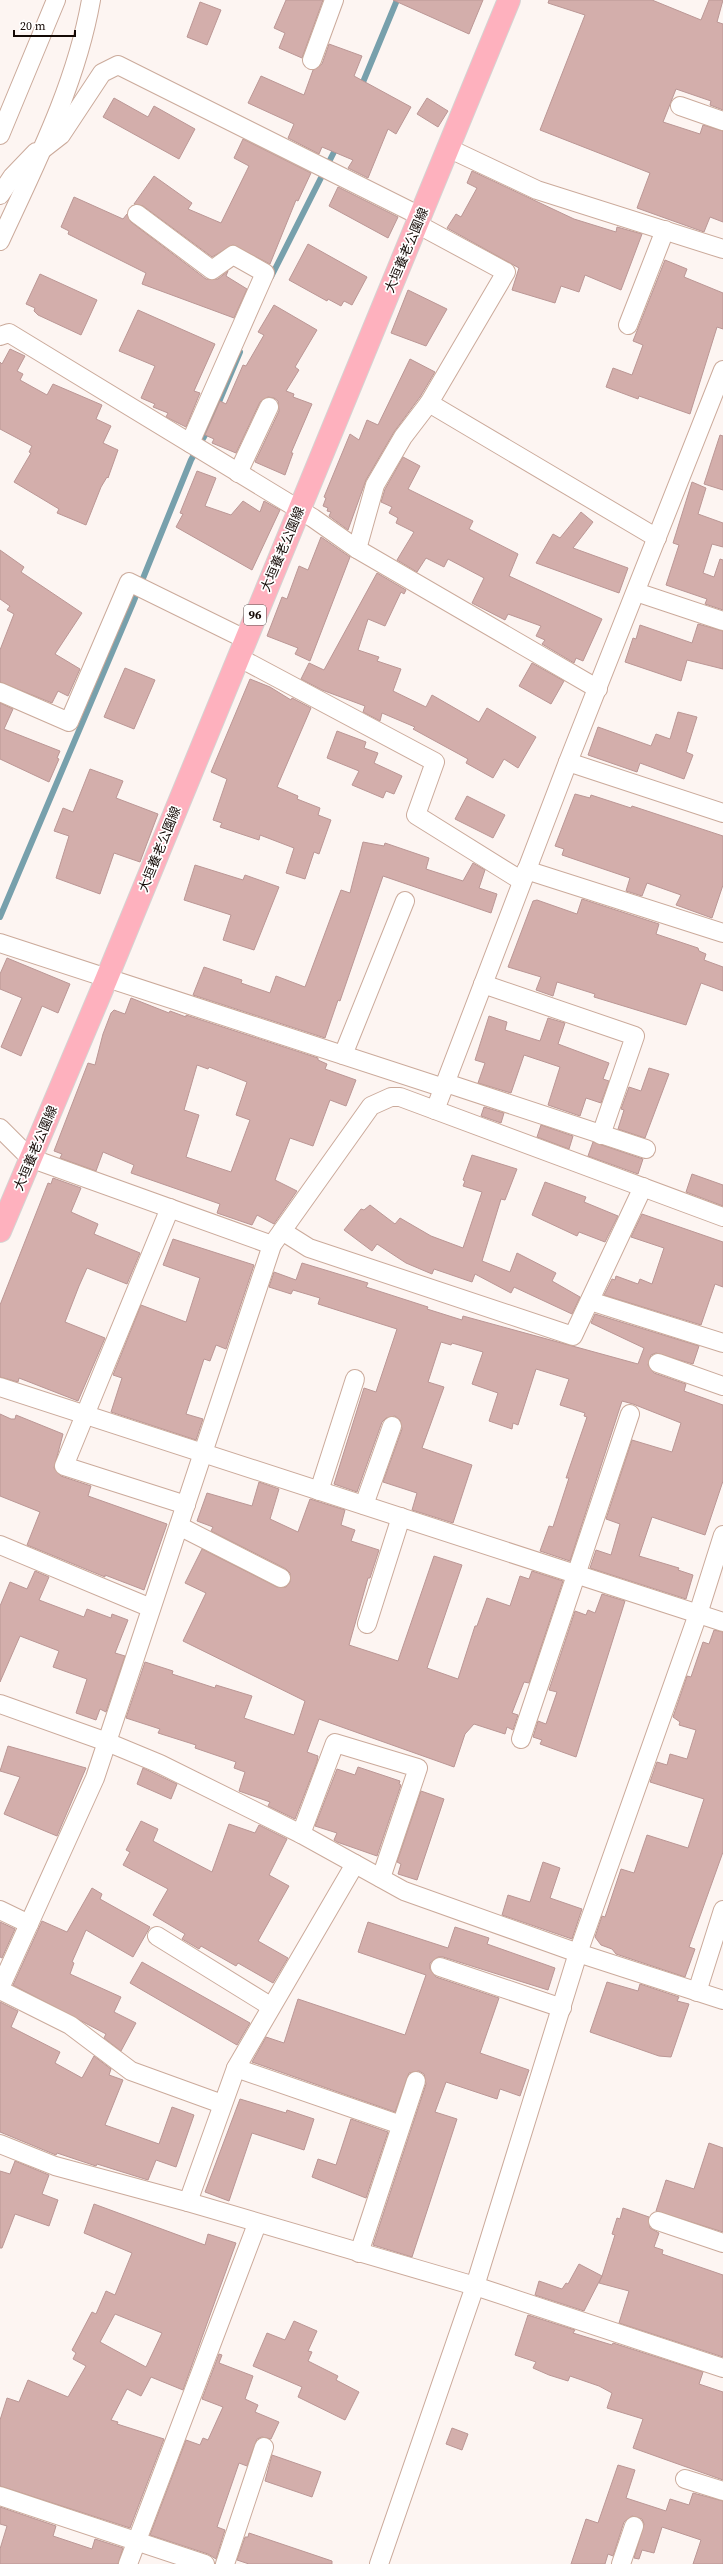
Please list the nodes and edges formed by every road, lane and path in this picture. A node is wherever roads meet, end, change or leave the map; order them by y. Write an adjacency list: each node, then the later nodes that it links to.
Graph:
1 (56, 0): 8 (street)
2 (91, 0): 9 (street)
3 (334, 0): 5 (street)
4 (509, 0): 10 (main road, 大垣養老公園線 / 96)
5 (312, 60)
6 (680, 106): 7 (street)
7 (723, 121)
8 (0, 135)
9 (44, 145): 11 (street); 13 (street); 15 (street)
10 (448, 148): 13 (main road, 大垣養老公園線 / 96); 14 (street)
11 (0, 195)
12 (137, 214): 22 (street)
13 (418, 220): 20 (street); 24 (main road, 大垣養老公園線 / 96)
14 (665, 230): 16 (street); 17 (street)
15 (0, 241)
16 (723, 248)
17 (628, 325)
18 (0, 336): 22 (street)
19 (723, 370): 25 (street)
20 (429, 403): 25 (street); 26 (street)
21 (269, 407): 23 (street)
22 (190, 443): 23 (street)
23 (238, 473): 24 (street)
24 (298, 510): 26 (street); 29 (main road, 大垣養老公園線 / 96)
25 (657, 538): 27 (street)
26 (357, 549): 30 (street)
27 (636, 592): 28 (street); 30 (street)
28 (723, 621)
29 (241, 648): 31 (street); 34 (street); 38 (main road, 大垣養老公園線 / 96)
30 (598, 689): 32 (street)
31 (0, 692)
32 (568, 762): 33 (street); 34 (street)
33 (723, 813)
34 (524, 876): 36 (street); 39 (street)
35 (405, 901): 40 (street)
36 (723, 932)
37 (0, 943): 38 (street)
38 (106, 980): 40 (street); 46 (main road, 大垣養老公園線 / 96)
39 (483, 984): 41 (street); 44 (street)
40 (343, 1055): 41 (street)
41 (445, 1085): 42 (street); 44 (street)
42 (436, 1110): 47 (street); 51 (street)
43 (0, 1128): 46 (street)
44 (601, 1134): 45 (street)
45 (646, 1149)
46 (30, 1158): 48 (street); 50 (main road, 大垣養老公園線 / 96)
47 (643, 1187): 49 (street); 52 (street)
48 (170, 1208): 51 (street); 58 (street)
49 (723, 1217)
50 (0, 1231)
51 (277, 1238): 52 (street); 61 (street)
52 (590, 1301): 53 (street)
53 (723, 1343)
54 (658, 1363): 56 (street)
55 (354, 1379): 62 (street)
56 (723, 1386)
57 (0, 1387): 58 (street)
58 (85, 1414): 61 (street); 63 (street)
59 (630, 1414): 69 (street)
60 (392, 1426): 64 (street)
61 (203, 1454): 62 (street); 63 (street)
62 (319, 1491): 64 (street)
63 (186, 1504): 66 (street)
64 (364, 1505): 65 (street)
65 (401, 1517): 69 (street); 74 (street)
66 (179, 1526): 70 (street); 71 (street)
67 (723, 1535): 72 (street)
68 (0, 1545): 71 (street)
69 (578, 1574): 72 (street); 76 (street)
70 (281, 1578)
71 (151, 1608): 77 (street)
72 (698, 1614): 73 (street); 85 (street)
73 (723, 1622)
74 (367, 1624)
75 (0, 1704): 77 (street)
76 (521, 1739)
77 (107, 1742): 78 (street); 83 (street)
78 (300, 1834): 79 (street); 80 (street)
79 (355, 1864): 80 (street); 90 (street)
80 (380, 1878): 85 (street)
81 (0, 1910): 83 (street)
82 (723, 1910): 88 (street)
83 (29, 1924): 87 (street)
84 (157, 1936): 90 (street)
85 (578, 1953): 88 (street); 91 (street)
86 (440, 1967): 91 (street)
87 (0, 1989): 94 (street)
88 (698, 1992): 89 (street)
89 (723, 2000)
90 (270, 2006): 92 (street)
91 (562, 2008): 102 (street)
92 (236, 2068): 94 (street); 95 (street)
93 (416, 2081): 95 (street)
94 (222, 2104): 97 (street)
95 (401, 2125): 101 (street)
96 (0, 2144): 97 (street)
97 (188, 2202): 99 (street)
98 (658, 2221): 100 (street)
99 (257, 2224): 101 (street); 109 (street)
100 (723, 2243)
101 (359, 2253): 102 (street)
102 (475, 2286): 103 (street); 113 (street)
103 (723, 2368)
104 (264, 2447): 112 (street)
105 (685, 2479): 106 (street)
106 (723, 2492)
107 (0, 2496): 109 (street)
108 (634, 2526): 114 (street)
109 (136, 2541): 110 (street); 111 (street)
110 (128, 2564)
111 (205, 2564)
112 (225, 2564)
113 (380, 2564)
114 (621, 2564)

